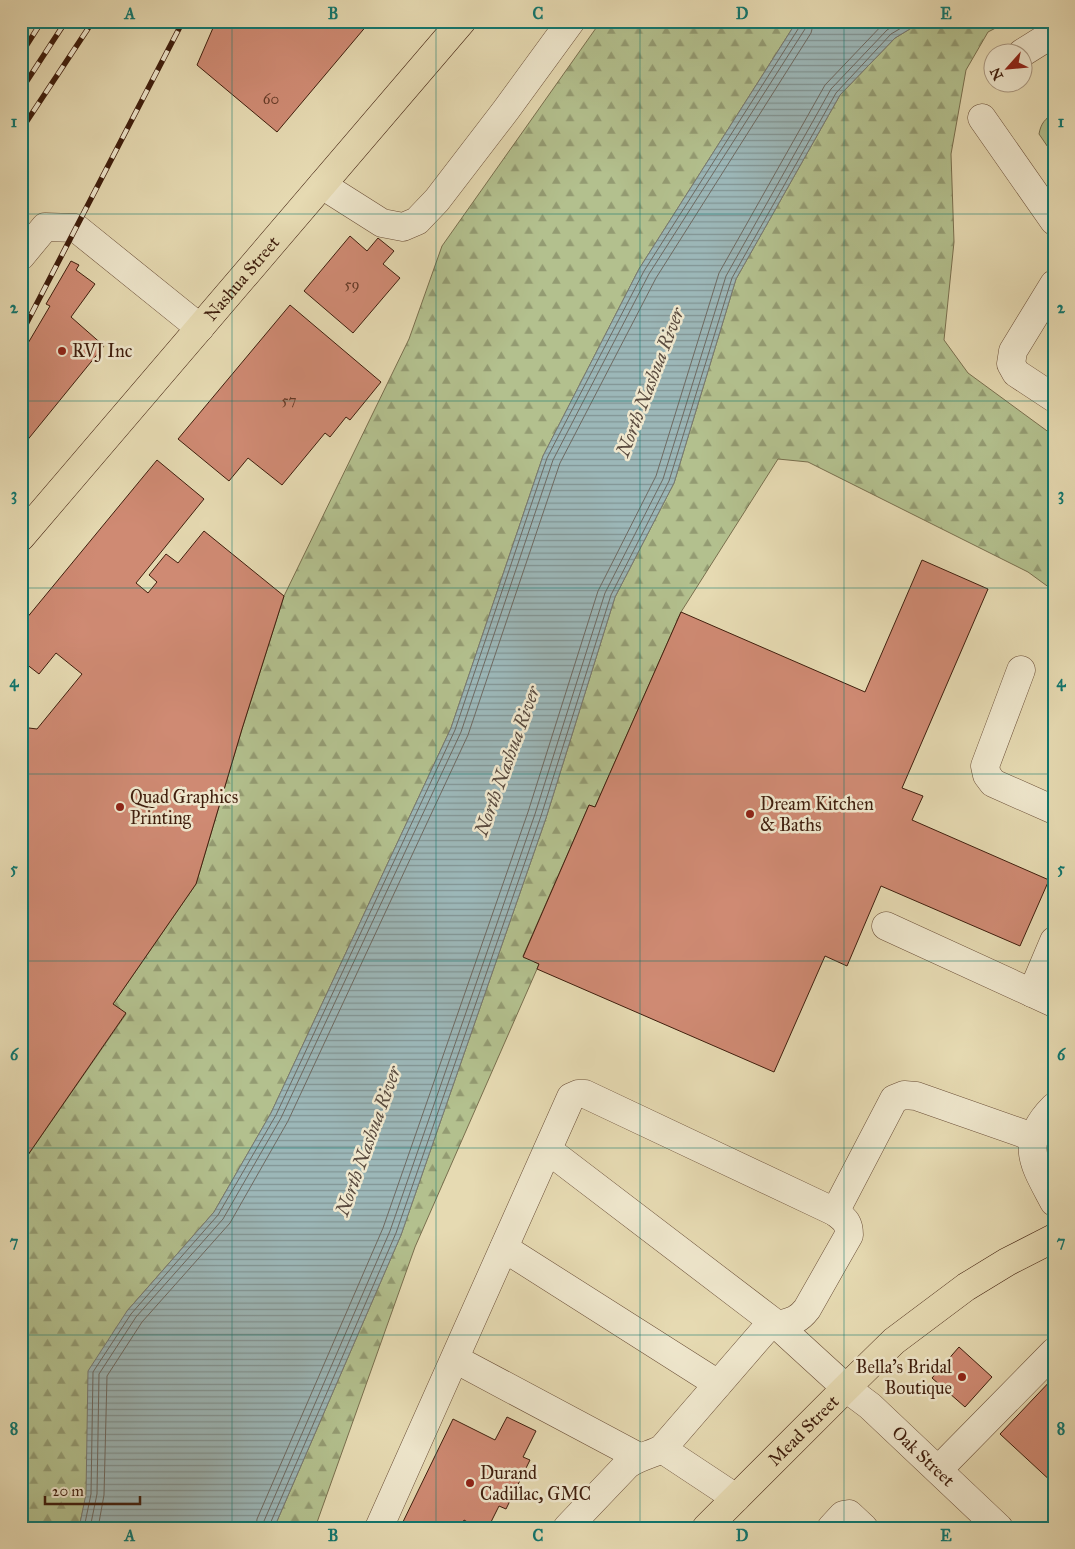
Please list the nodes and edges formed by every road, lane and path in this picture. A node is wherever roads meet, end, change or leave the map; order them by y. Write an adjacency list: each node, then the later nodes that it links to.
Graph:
1 (462, 21): 6 (main road, Nashua Street)
2 (571, 21): 6 (street)
3 (1054, 33): 4 (street)
4 (1032, 47)
5 (982, 118): 7 (street)
6 (322, 185): 10 (main road, Nashua Street)
7 (1054, 221)
8 (21, 256): 10 (street)
9 (1054, 284): 11 (street)
10 (200, 328): 12 (main road, Nashua Street)
11 (1054, 398)
12 (21, 537)
13 (1021, 670): 14 (street)
14 (1054, 810)
15 (886, 926): 17 (street)
16 (1054, 941): 17 (street)
17 (1043, 998)
18 (1054, 1107): 19 (street)
19 (1033, 1137): 21 (street); 22 (street)
20 (548, 1150): 22 (street); 24 (street); 25 (street, Oak Street)
21 (1054, 1202)
22 (835, 1212): 25 (street)
23 (1054, 1238): 29 (main road, Mead Street)
24 (504, 1248): 27 (street); 28 (street)
25 (776, 1324): 28 (street); 29 (street, Oak Street)
26 (1054, 1352): 31 (street)
27 (454, 1359): 30 (street); 33 (street)
28 (718, 1384): 30 (street)
29 (846, 1388): 31 (street, Oak Street); 32 (main road, Mead Street)
30 (651, 1453): 32 (street); 34 (street)
31 (938, 1470): 38 (street, Oak Street)
32 (736, 1498): 35 (main road, Mead Street)
33 (379, 1528)
34 (567, 1528)
35 (706, 1528)
36 (831, 1528): 37 (street)
37 (864, 1528)
38 (999, 1528)

